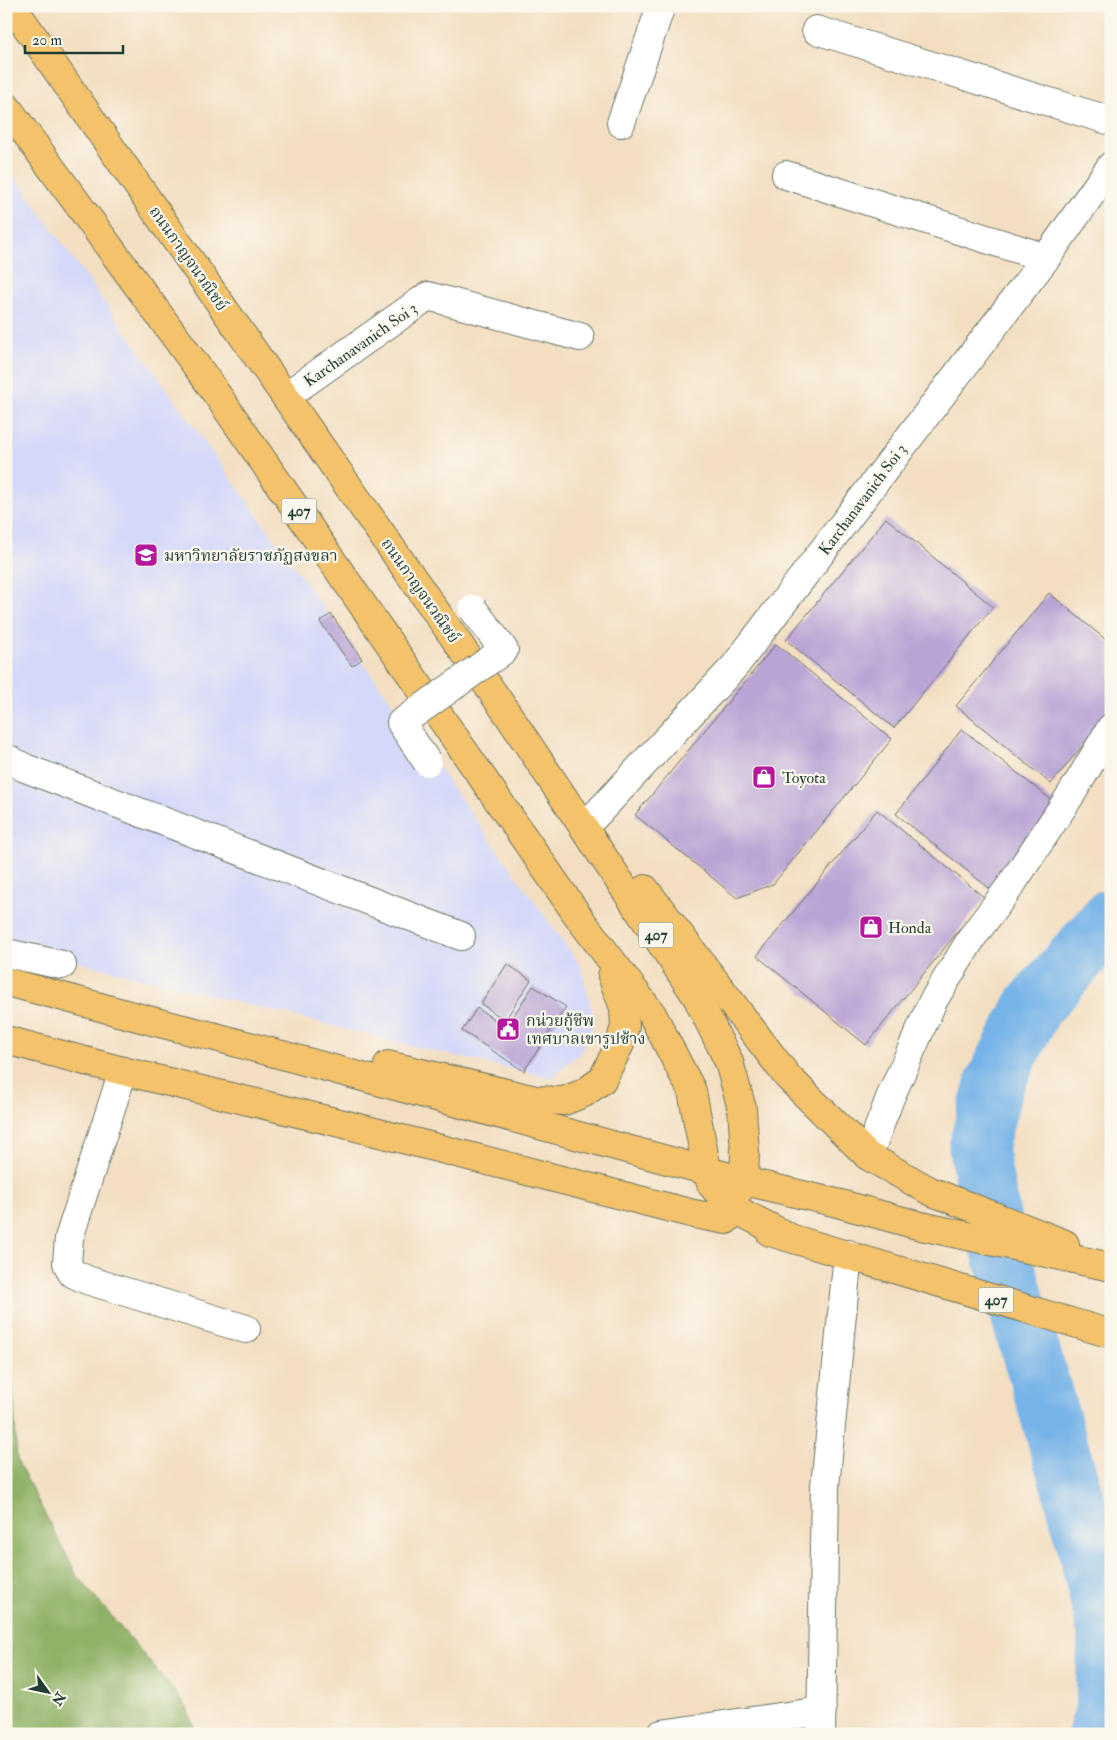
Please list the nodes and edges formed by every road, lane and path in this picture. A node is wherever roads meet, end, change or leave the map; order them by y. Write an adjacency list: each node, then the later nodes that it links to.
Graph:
1 (662, 6): 6 (street)
2 (21, 9): 11 (main road, ถนนกาญจนวณิชย์ / 407)
3 (816, 30): 5 (street)
4 (6, 106): 18 (main road, 407)
5 (1111, 121)
6 (621, 122)
7 (1111, 166): 9 (street, Karchanavanich Soi 3)
8 (786, 174): 9 (street)
9 (1046, 258): 17 (street, Karchanavanich Soi 3)
10 (580, 337): 11 (street, Karchanavanich Soi 3)
11 (286, 396): 13 (main road, ถนนกาญจนวณิชย์ / 407)
12 (473, 609): 16 (street, bridge)
13 (507, 713): 17 (main road); 28 (main road, ถนนกาญจนวณิชย์ / 407)
14 (1111, 728): 26 (street)
15 (6, 758): 19 (street)
16 (427, 762)
17 (594, 818): 26 (main road)
18 (584, 923): 23 (main road); 27 (main road, 407)
19 (461, 936)
20 (6, 952): 21 (street)
21 (62, 965)
22 (6, 982): 23 (main road)
23 (212, 1036): 27 (main road)
24 (6, 1040): 25 (main road)
25 (123, 1071): 29 (main road); 33 (street)
26 (868, 1156): 31 (main road)
27 (707, 1170): 28 (main road); 29 (main road, 407)
28 (744, 1180): 29 (main road, ถนนกาญจนวณิชย์ / 407); 32 (main road)
29 (720, 1210): 30 (main road, 407)
30 (848, 1254): 34 (main road, 407); 35 (street)
31 (1111, 1263)
32 (1111, 1267)
33 (246, 1329)
34 (1111, 1334)
35 (822, 1722): 36 (street)
36 (661, 1734)

